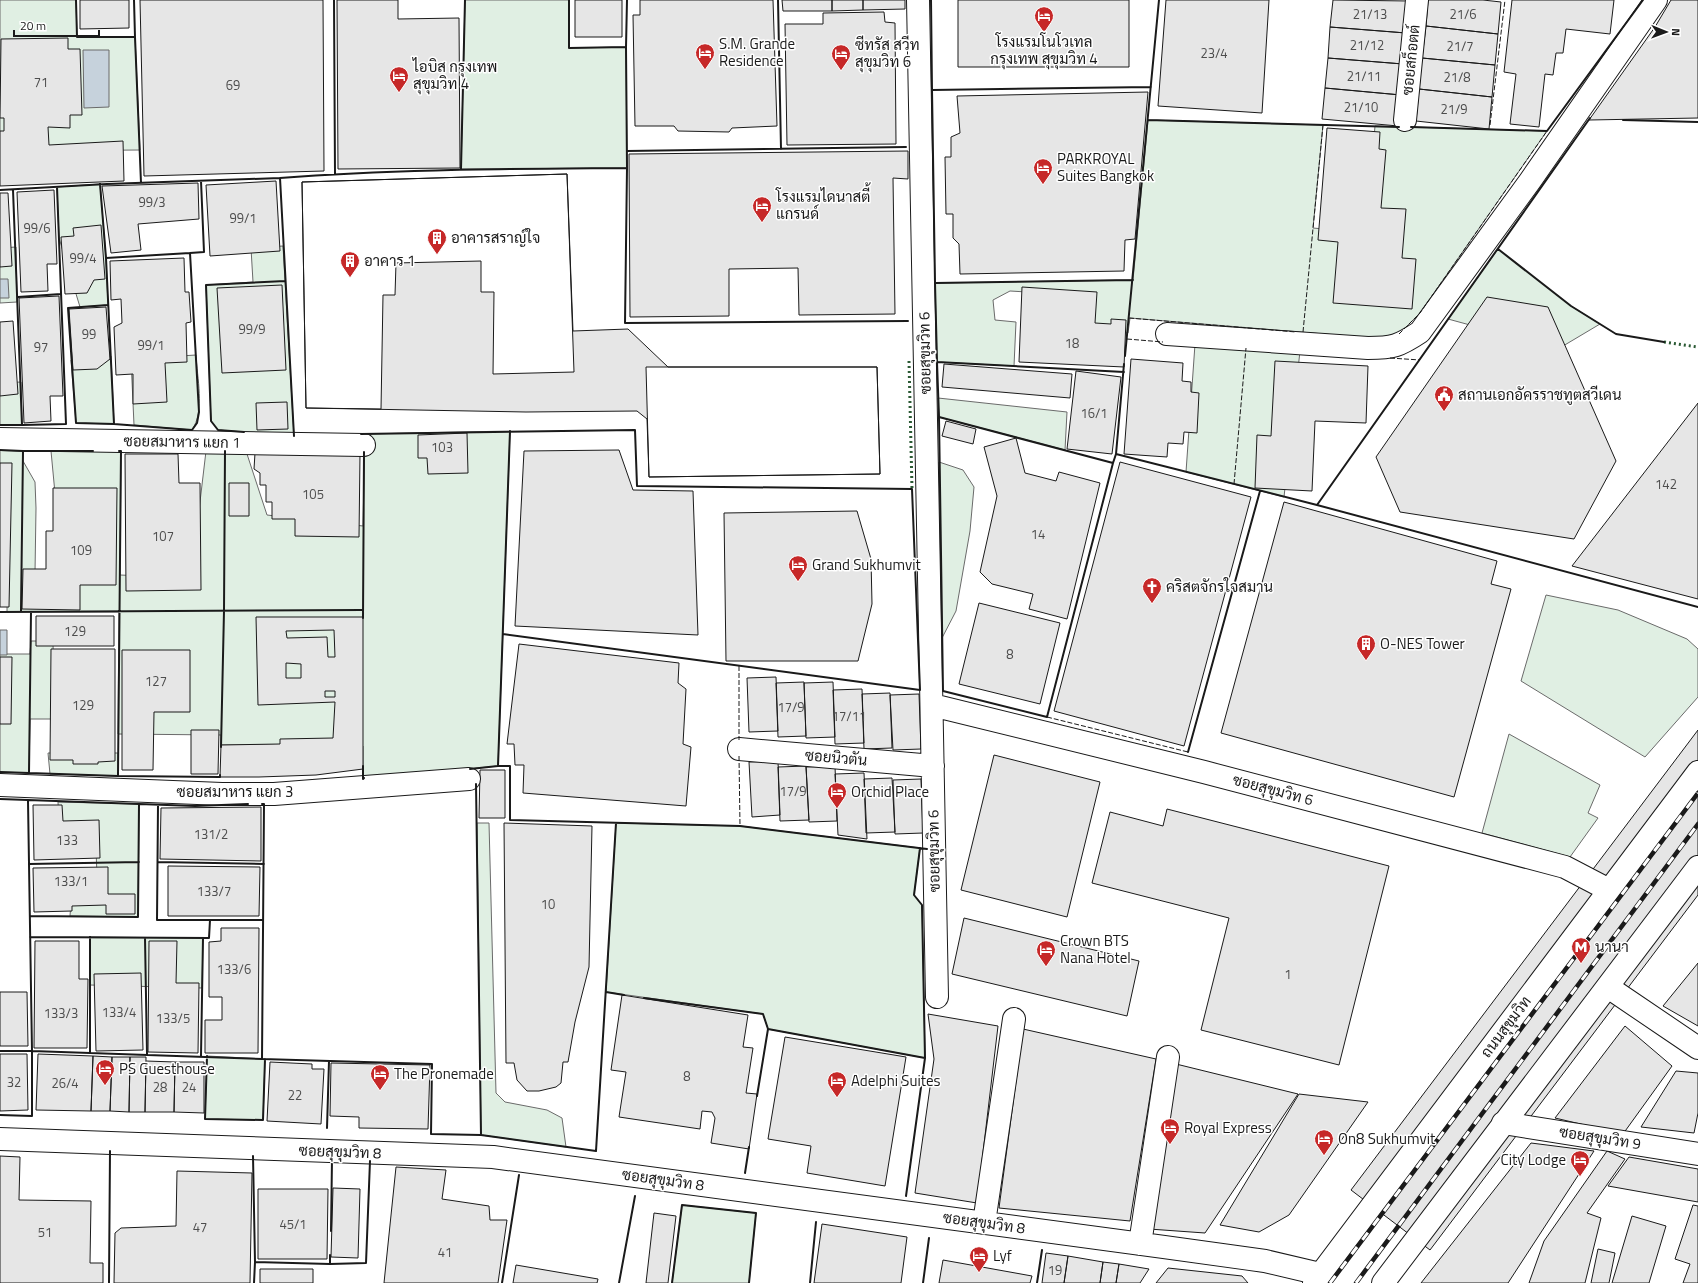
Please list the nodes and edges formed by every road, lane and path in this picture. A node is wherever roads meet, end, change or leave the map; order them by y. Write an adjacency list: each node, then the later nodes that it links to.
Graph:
1 (918, 0): 8 (street, ซอยสุขุมวิท 6)
2 (1417, 0): 4 (street, ซอยสก็อตต์)
3 (1656, 0): 5 (street)
4 (1405, 120)
5 (1167, 334)
6 (0, 439): 7 (street, ซอยสมาหาร แยก 1)
7 (364, 445)
8 (932, 705): 10 (street, ซอยสุขุมวิท 6); 15 (street, ซอยสุขุมวิท 6)
9 (739, 749): 10 (street, ซอยนิวตัน)
10 (932, 766): 17 (street, ซอยสุขุมวิท 6)
11 (1698, 772): 15 (street, ถนนสุขุมวิท)
12 (469, 779): 13 (street, ซอยสมาหาร แยก 3)
13 (0, 785)
14 (1698, 867): 16 (street)
15 (1609, 890): 26 (street, ถนนสุขุมวิท)
16 (1608, 987): 19 (street); 21 (street)
17 (937, 997)
18 (1014, 1019): 24 (street)
19 (1698, 1048)
20 (1168, 1057): 25 (street)
21 (1503, 1123): 23 (street, ซอยสุขุมวิท 9); 27 (street)
22 (0, 1139): 24 (street, ซอยสุขุมวิท 8)
23 (1698, 1154)
24 (984, 1223): 25 (street, ซอยสุขุมวิท 8)
25 (1140, 1244): 26 (street, ซอยสุขุมวิท 8)
26 (1322, 1280)
27 (1383, 1283)

